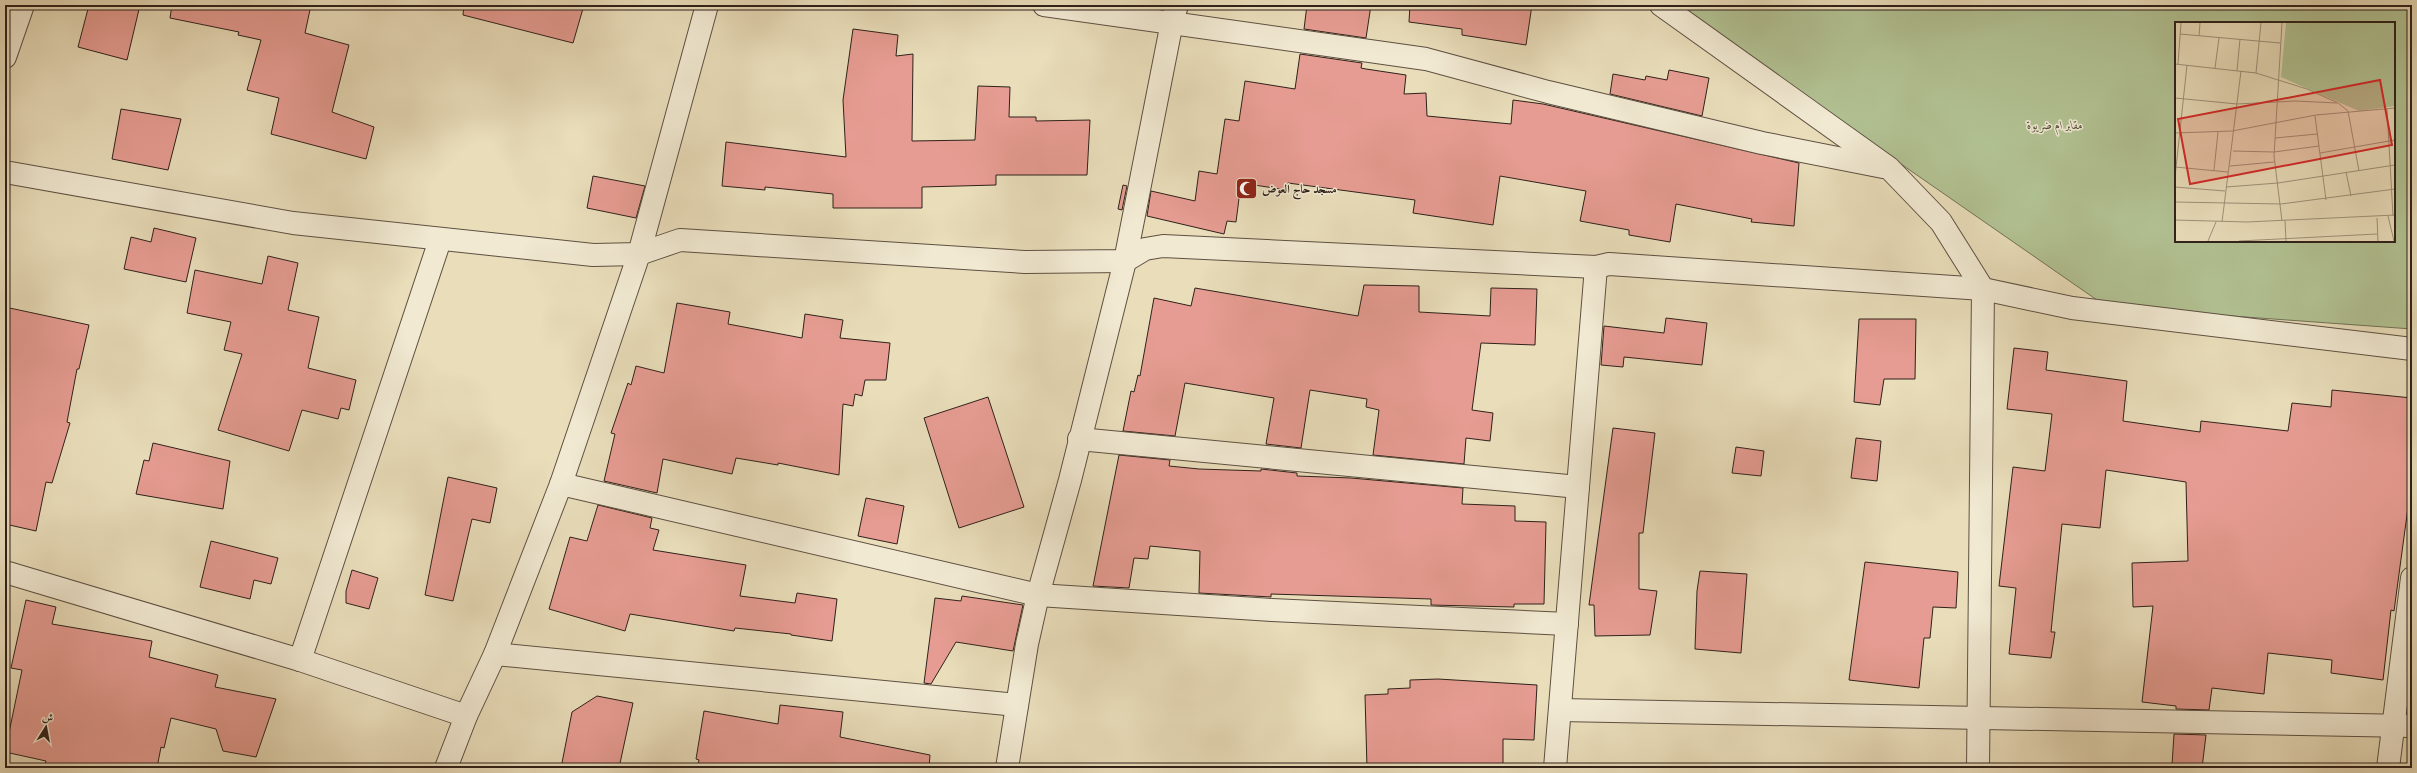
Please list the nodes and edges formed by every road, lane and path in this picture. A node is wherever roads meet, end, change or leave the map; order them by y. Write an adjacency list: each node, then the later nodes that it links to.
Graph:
1 (23, 5): 6 (street)
2 (707, 5): 10 (street)
3 (1044, 5): 5 (street)
4 (1661, 5): 7 (street)
5 (1175, 14): 7 (street); 11 (street)
6 (5, 57)
7 (1889, 168): 13 (street)
8 (5, 172): 9 (street)
9 (440, 240): 10 (street); 23 (street)
10 (639, 254): 11 (street); 16 (street)
11 (1125, 261): 12 (street); 15 (street)
12 (1596, 267): 13 (street); 17 (street)
13 (1983, 289): 14 (street); 27 (street)
14 (2412, 349)
15 (1079, 439): 17 (street); 20 (street)
16 (561, 484): 20 (street); 22 (street)
17 (1578, 487): 21 (street)
18 (5, 572): 23 (street)
19 (2412, 578): 28 (street)
20 (1038, 595): 21 (street); 24 (street)
21 (1567, 624): 25 (street)
22 (495, 654): 24 (street); 26 (street)
23 (300, 660): 26 (street)
24 (1017, 705): 30 (street)
25 (1560, 710): 27 (street); 31 (street)
26 (466, 716): 29 (street)
27 (1979, 716): 28 (street); 32 (street)
28 (2403, 725): 33 (street)
29 (446, 768)
30 (1008, 768)
31 (1555, 768)
32 (1978, 768)
33 (2388, 768)

